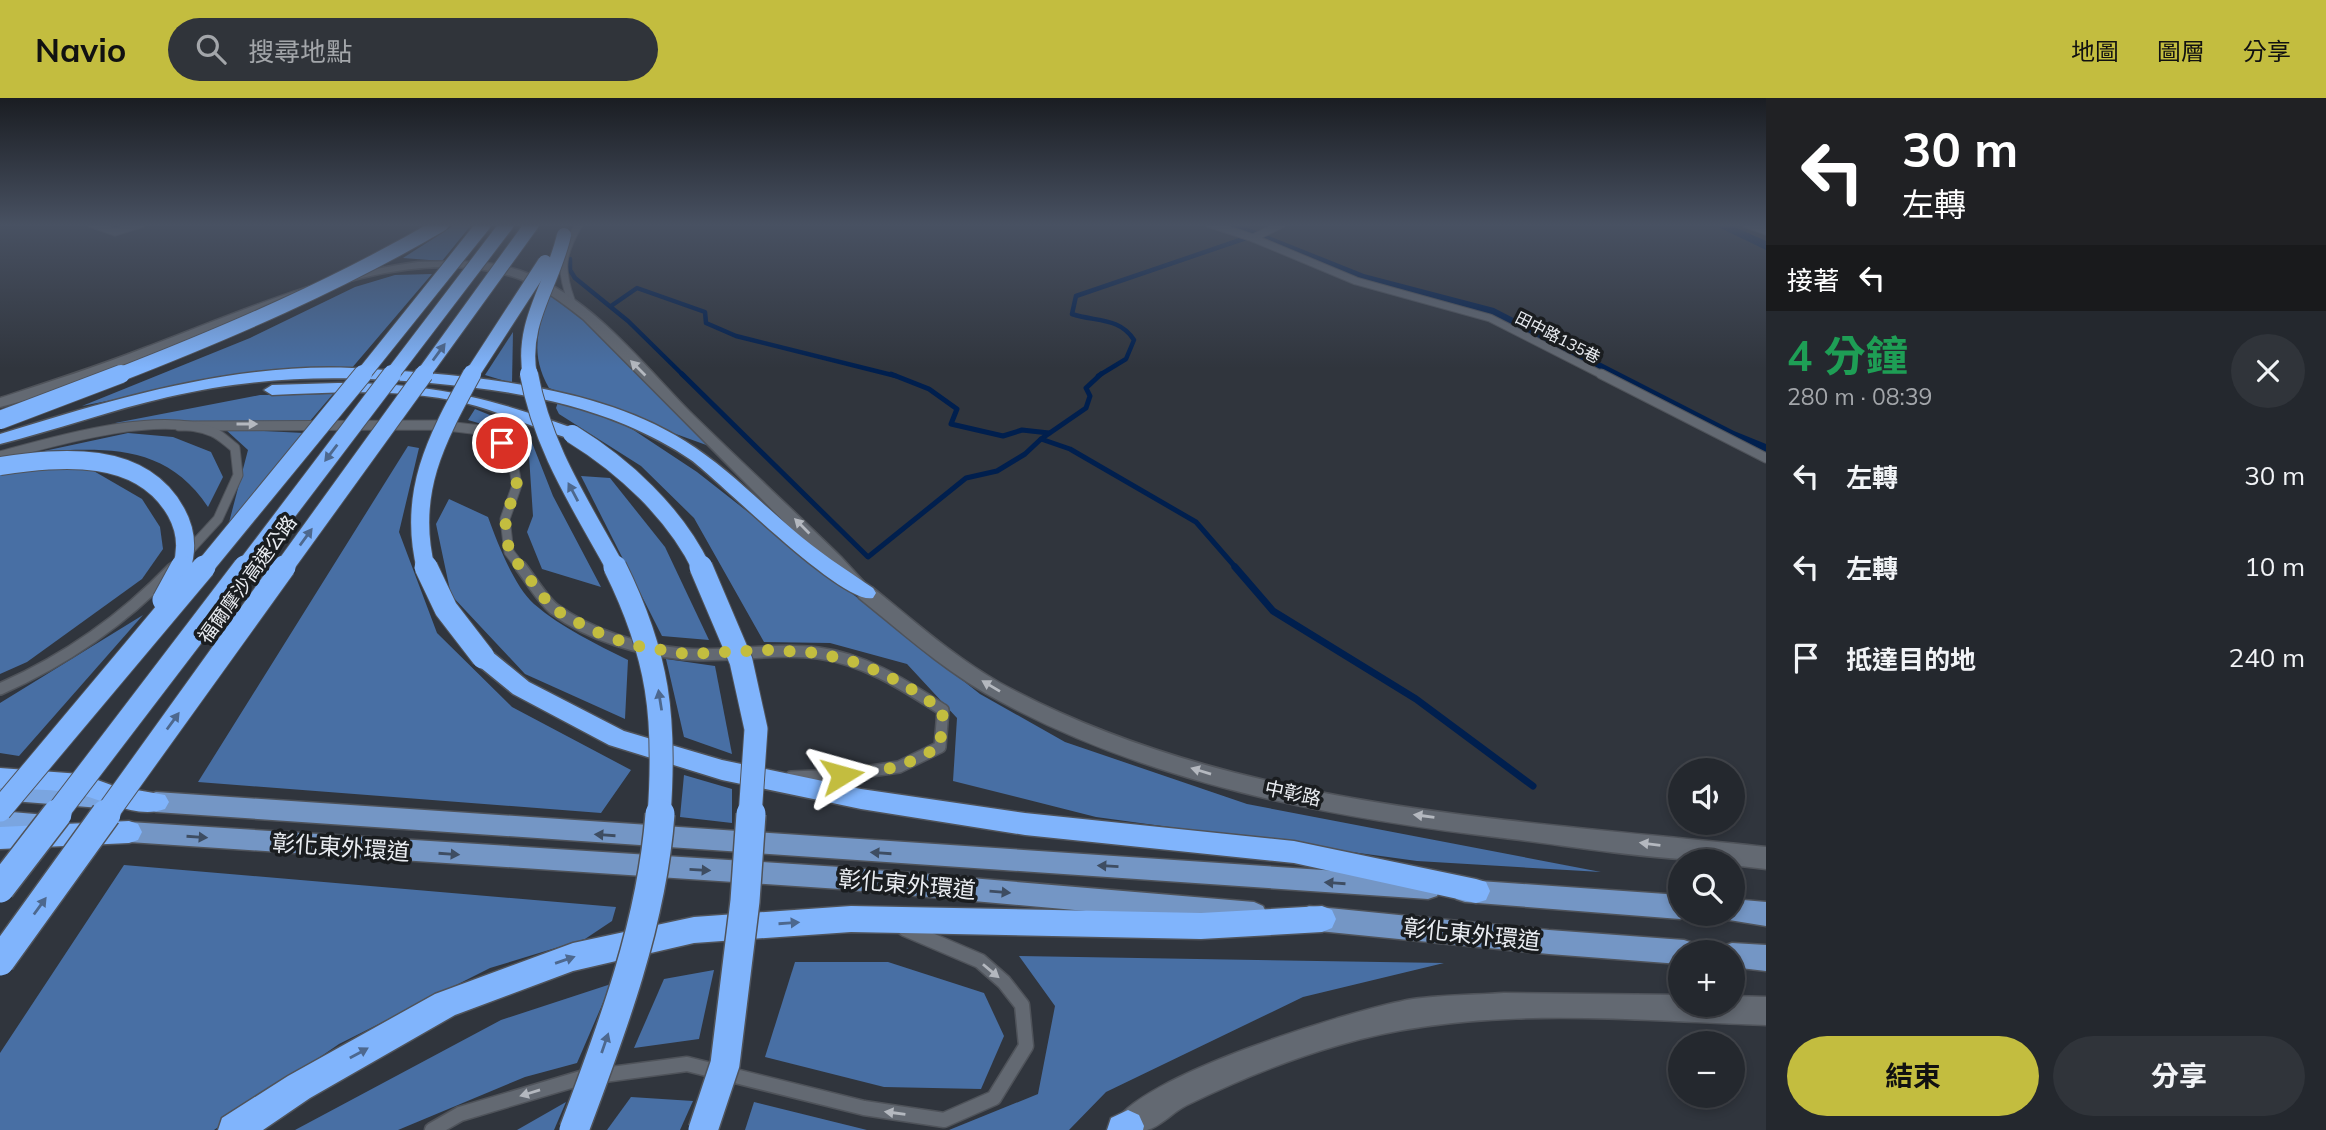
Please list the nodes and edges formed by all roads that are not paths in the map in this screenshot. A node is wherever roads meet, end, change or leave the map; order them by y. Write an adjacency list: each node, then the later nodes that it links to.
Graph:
1 (358, 272): 16 (highway, bridge)
2 (367, 272): 12 (street, 中彰路)
3 (445, 272): 23 (highway, bridge)
4 (470, 272): 34 (highway, 福爾摩沙高速公路, one-way to 34, bridge)
5 (497, 272): 44 (highway, 福爾摩沙高速公路, one-way to 5, bridge)
6 (510, 272): 11 (street, 中彰路)
7 (539, 272): 26 (highway, bridge)
8 (551, 272): 49 (highway, one-way to 8, bridge)
9 (563, 272): 11 (lane)
10 (1335, 272): 20 (lane, 田中路135巷)
11 (571, 300): 22 (street, 中彰路, one-way to 11)
12 (151, 351): 14 (street, 中彰路); 15 (lane)
13 (134, 400): 18 (highway); 22 (highway); 50 (highway, bridge)
14 (0, 403)
15 (0, 411)
16 (0, 420)
17 (179, 426): 19 (lane); 24 (lane); 26 (lane, one-way to 26)
18 (0, 439)
19 (0, 456)
20 (1766, 458)
21 (0, 466): 23 (highway, bridge)
22 (866, 593): 33 (street, 中彰路, one-way to 22)
23 (105, 683): 29 (highway, bridge)
24 (0, 689)
25 (0, 778): 28 (highway)
26 (763, 778): 35 (highway)
27 (0, 791): 28 (highway)
28 (156, 802): 35 (main road, 彰化東外環道, one-way to 28)
29 (0, 810)
30 (0, 821): 31 (highway)
31 (129, 832): 32 (highway); 39 (main road, 彰化東外環道, one-way to 39)
32 (0, 838)
33 (1766, 858)
34 (0, 888)
35 (1476, 891): 36 (main road, 彰化東外環道)
36 (1668, 906)
37 (1745, 912): 38 (main road)
38 (1766, 914)
39 (1322, 919): 40 (highway); 41 (main road, 彰化東外環道)
40 (886, 921): 47 (highway, one-way to 40); 48 (lane, one-way to 48)
41 (1668, 951)
42 (1745, 957): 43 (main road)
43 (1766, 958)
44 (0, 961)
45 (1766, 1011): 46 (street)
46 (1126, 1129)
47 (234, 1130)
48 (432, 1130)
49 (574, 1130)
50 (703, 1130)

